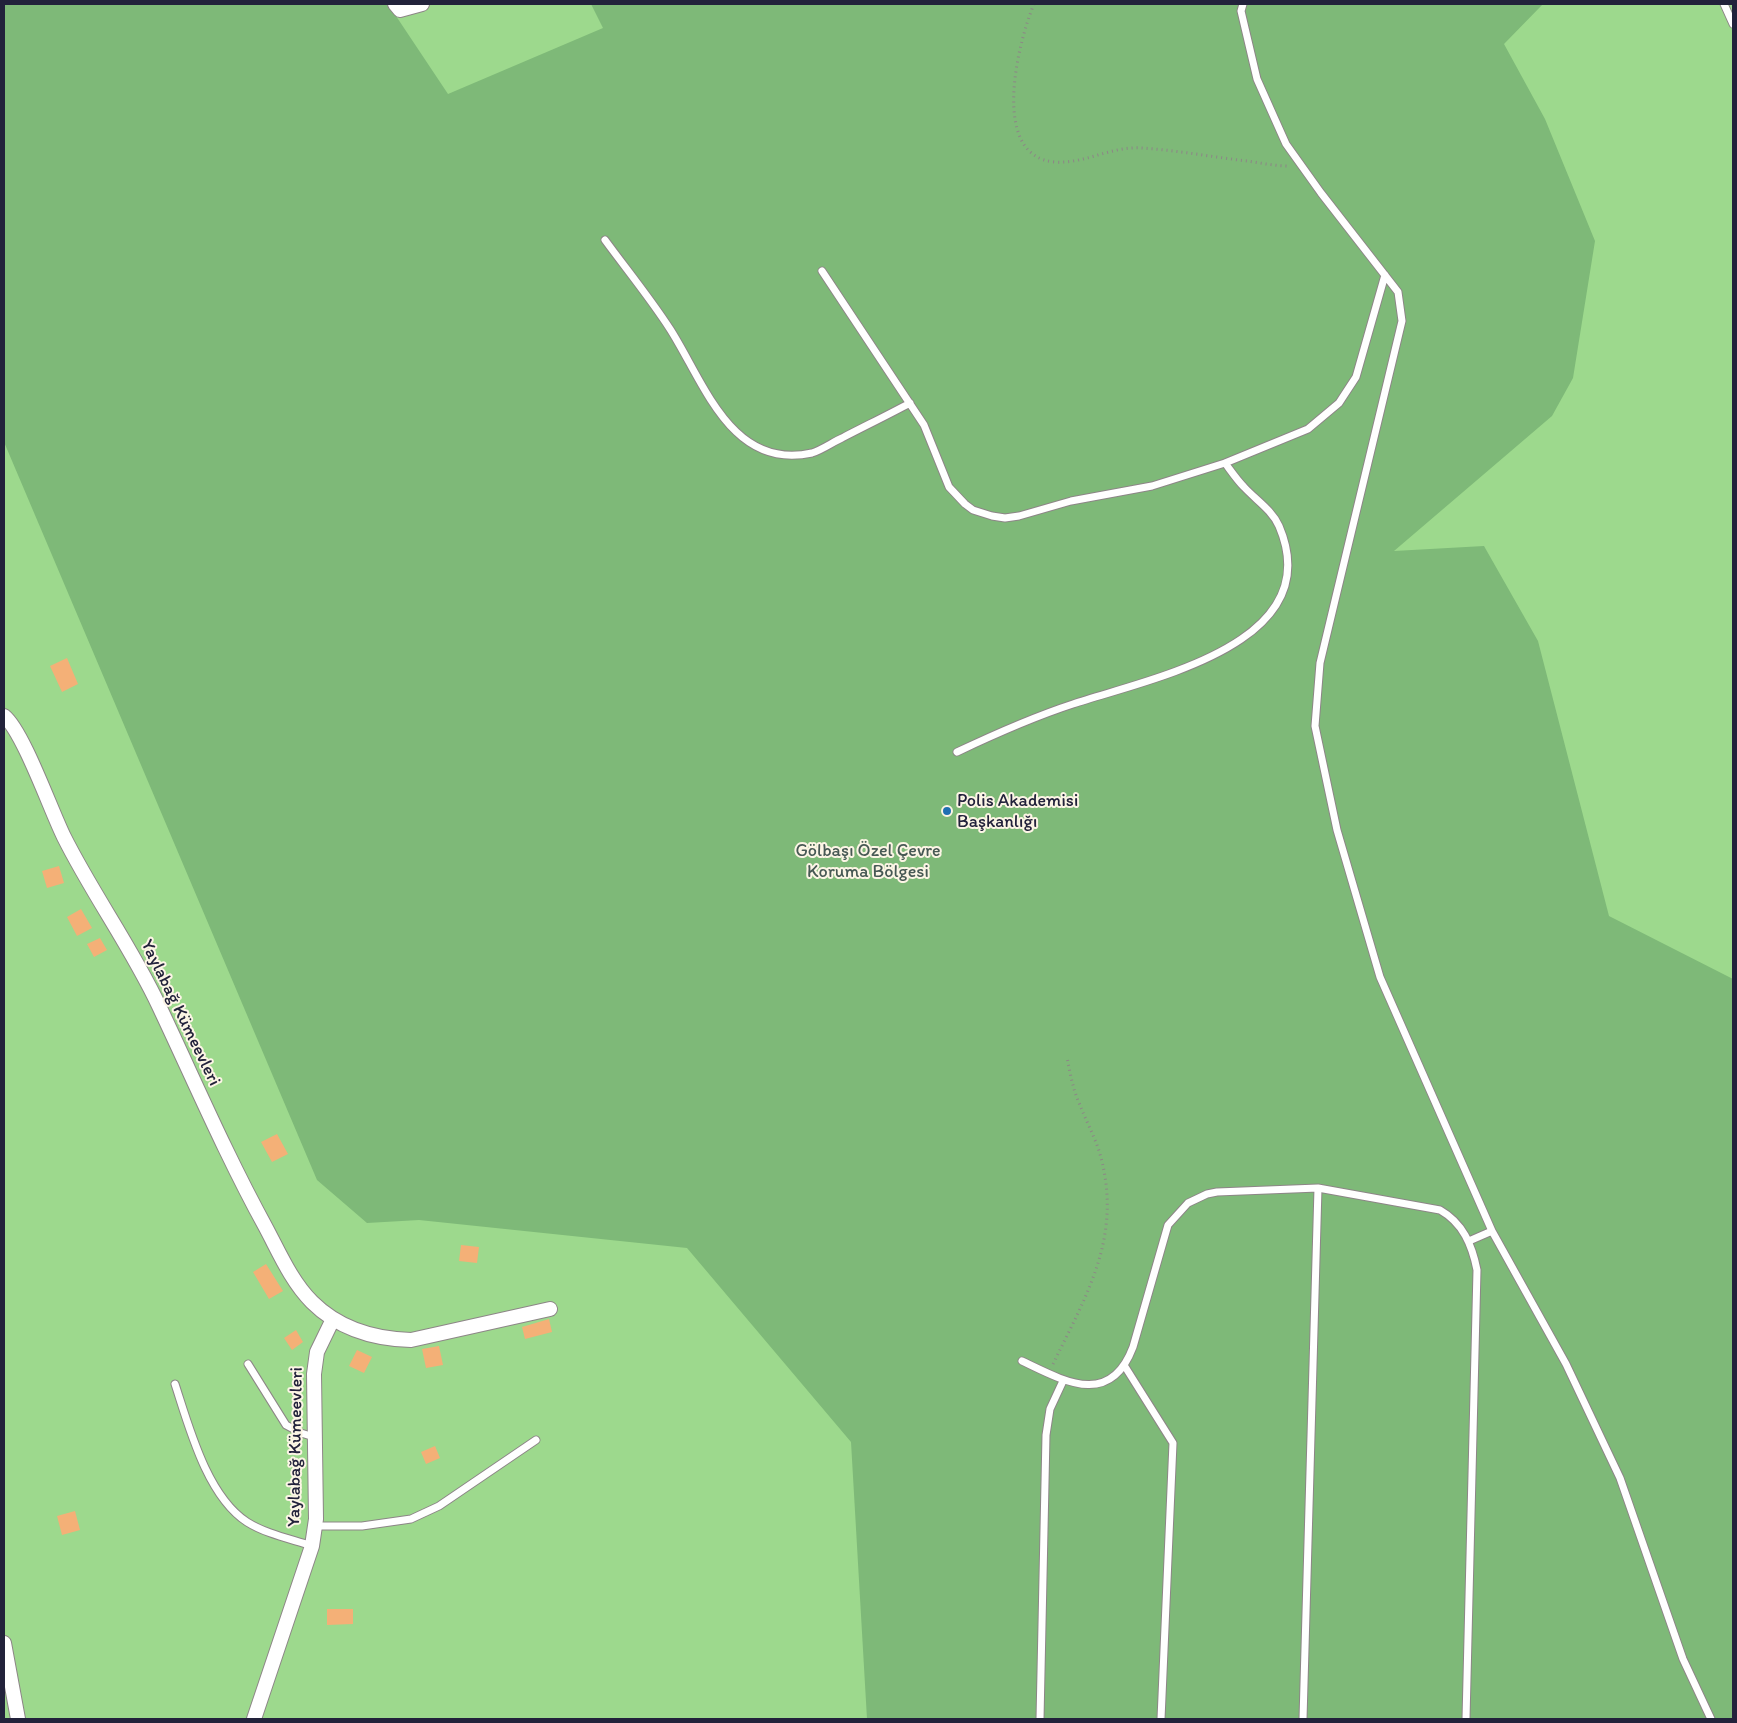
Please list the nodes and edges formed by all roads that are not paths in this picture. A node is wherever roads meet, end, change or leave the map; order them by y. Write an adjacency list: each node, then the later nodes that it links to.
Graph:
1 (395, 4): 2 (street)
2 (422, 4)
3 (1243, 4): 8 (lane)
4 (1724, 4): 5 (lane)
5 (1733, 24)
6 (605, 240): 9 (lane)
7 (822, 271): 9 (lane)
8 (1385, 275): 10 (lane); 14 (lane)
9 (910, 403): 10 (lane)
10 (1225, 463): 12 (lane)
11 (4, 716): 17 (street, Yaylabağ Kümeevleri)
12 (957, 752)
13 (1318, 1188): 15 (lane); 20 (lane); 32 (lane)
14 (1492, 1231): 15 (lane); 34 (lane)
15 (1469, 1241): 33 (lane)
16 (550, 1310): 17 (street, Yaylabağ Kümeevleri)
17 (333, 1318): 23 (street, Yaylabağ Kümeevleri)
18 (1022, 1361): 21 (lane)
19 (248, 1364): 23 (lane)
20 (1124, 1365): 21 (lane); 31 (lane)
21 (1063, 1380): 30 (lane)
22 (175, 1384): 26 (lane)
23 (314, 1437): 25 (street, Yaylabağ Kümeevleri)
24 (536, 1440): 25 (lane)
25 (315, 1526): 26 (street, Yaylabağ Kümeevleri)
26 (312, 1546): 29 (street, Yaylabağ Kümeevleri)
27 (4, 1643): 28 (street)
28 (18, 1719)
29 (254, 1719)
30 (1040, 1719)
31 (1161, 1719)
32 (1303, 1719)
33 (1466, 1719)
34 (1711, 1719)

